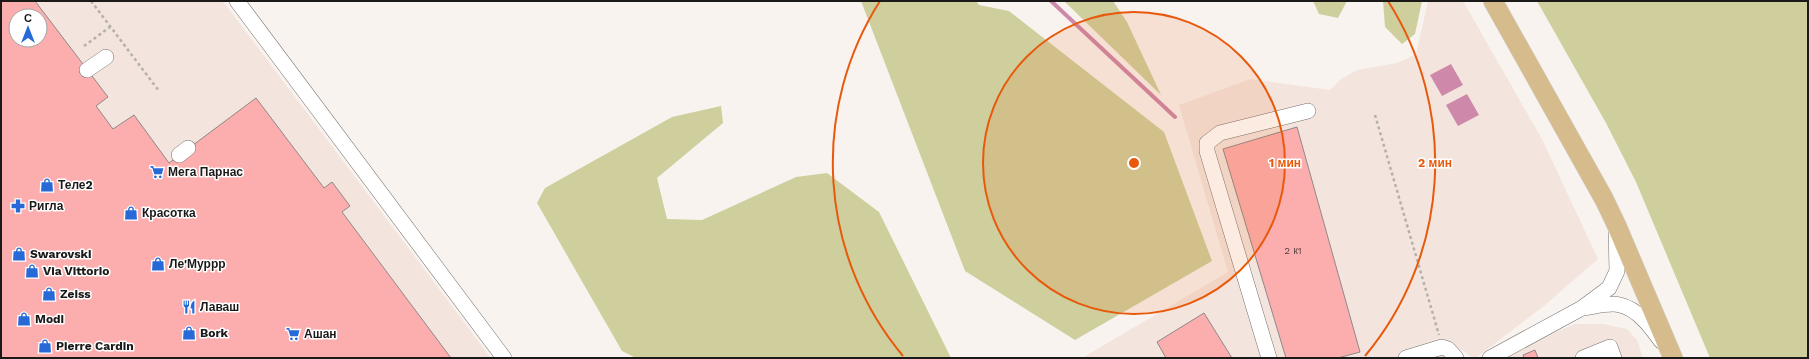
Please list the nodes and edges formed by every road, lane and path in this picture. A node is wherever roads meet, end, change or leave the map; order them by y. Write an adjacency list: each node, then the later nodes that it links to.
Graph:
1 (91, 1): 4 (path)
2 (237, 1): 14 (street)
3 (1493, 1): 11 (main road)
4 (110, 27): 5 (path); 8 (path)
5 (84, 46)
6 (106, 57): 7 (street)
7 (87, 70)
8 (158, 91)
9 (1308, 111): 15 (street)
10 (1375, 115): 13 (path)
11 (1616, 224): 12 (street); 21 (main road)
12 (1582, 308): 18 (street); 21 (street)
13 (1442, 347): 16 (street); 17 (street)
14 (504, 358)
15 (1269, 358)
16 (1406, 358)
17 (1456, 358)
18 (1490, 358)
19 (1583, 358): 20 (street)
20 (1614, 358)
21 (1673, 358)

